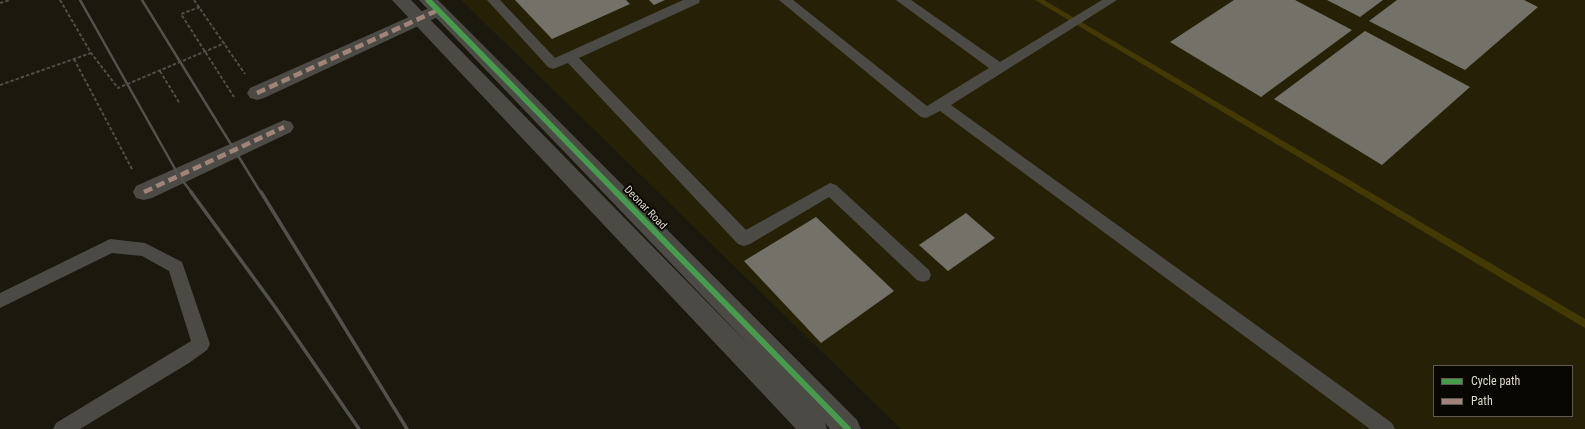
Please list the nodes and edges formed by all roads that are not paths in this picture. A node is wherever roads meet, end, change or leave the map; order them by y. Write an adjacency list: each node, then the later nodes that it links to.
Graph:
1 (401, 0): 7 (street, Deonar Road)
2 (493, 0): 8 (lane)
3 (694, 0): 8 (lane)
4 (785, 0): 11 (lane)
5 (902, 0): 9 (lane)
6 (1110, 0): 9 (lane)
7 (428, 10): 10 (street); 12 (street, Deonar Road); 13 (street, Deonar Road)
8 (569, 56): 16 (lane)
9 (999, 68): 11 (lane)
10 (257, 93)
11 (940, 104): 21 (lane)
12 (539, 114): 13 (street); 18 (street, Deonar Road)
13 (519, 124): 20 (street, Deonar Road)
14 (284, 127): 15 (street)
15 (144, 192)
16 (923, 275)
17 (0, 301): 19 (lane)
18 (836, 425)
19 (64, 429)
20 (814, 429)
21 (1385, 429)

